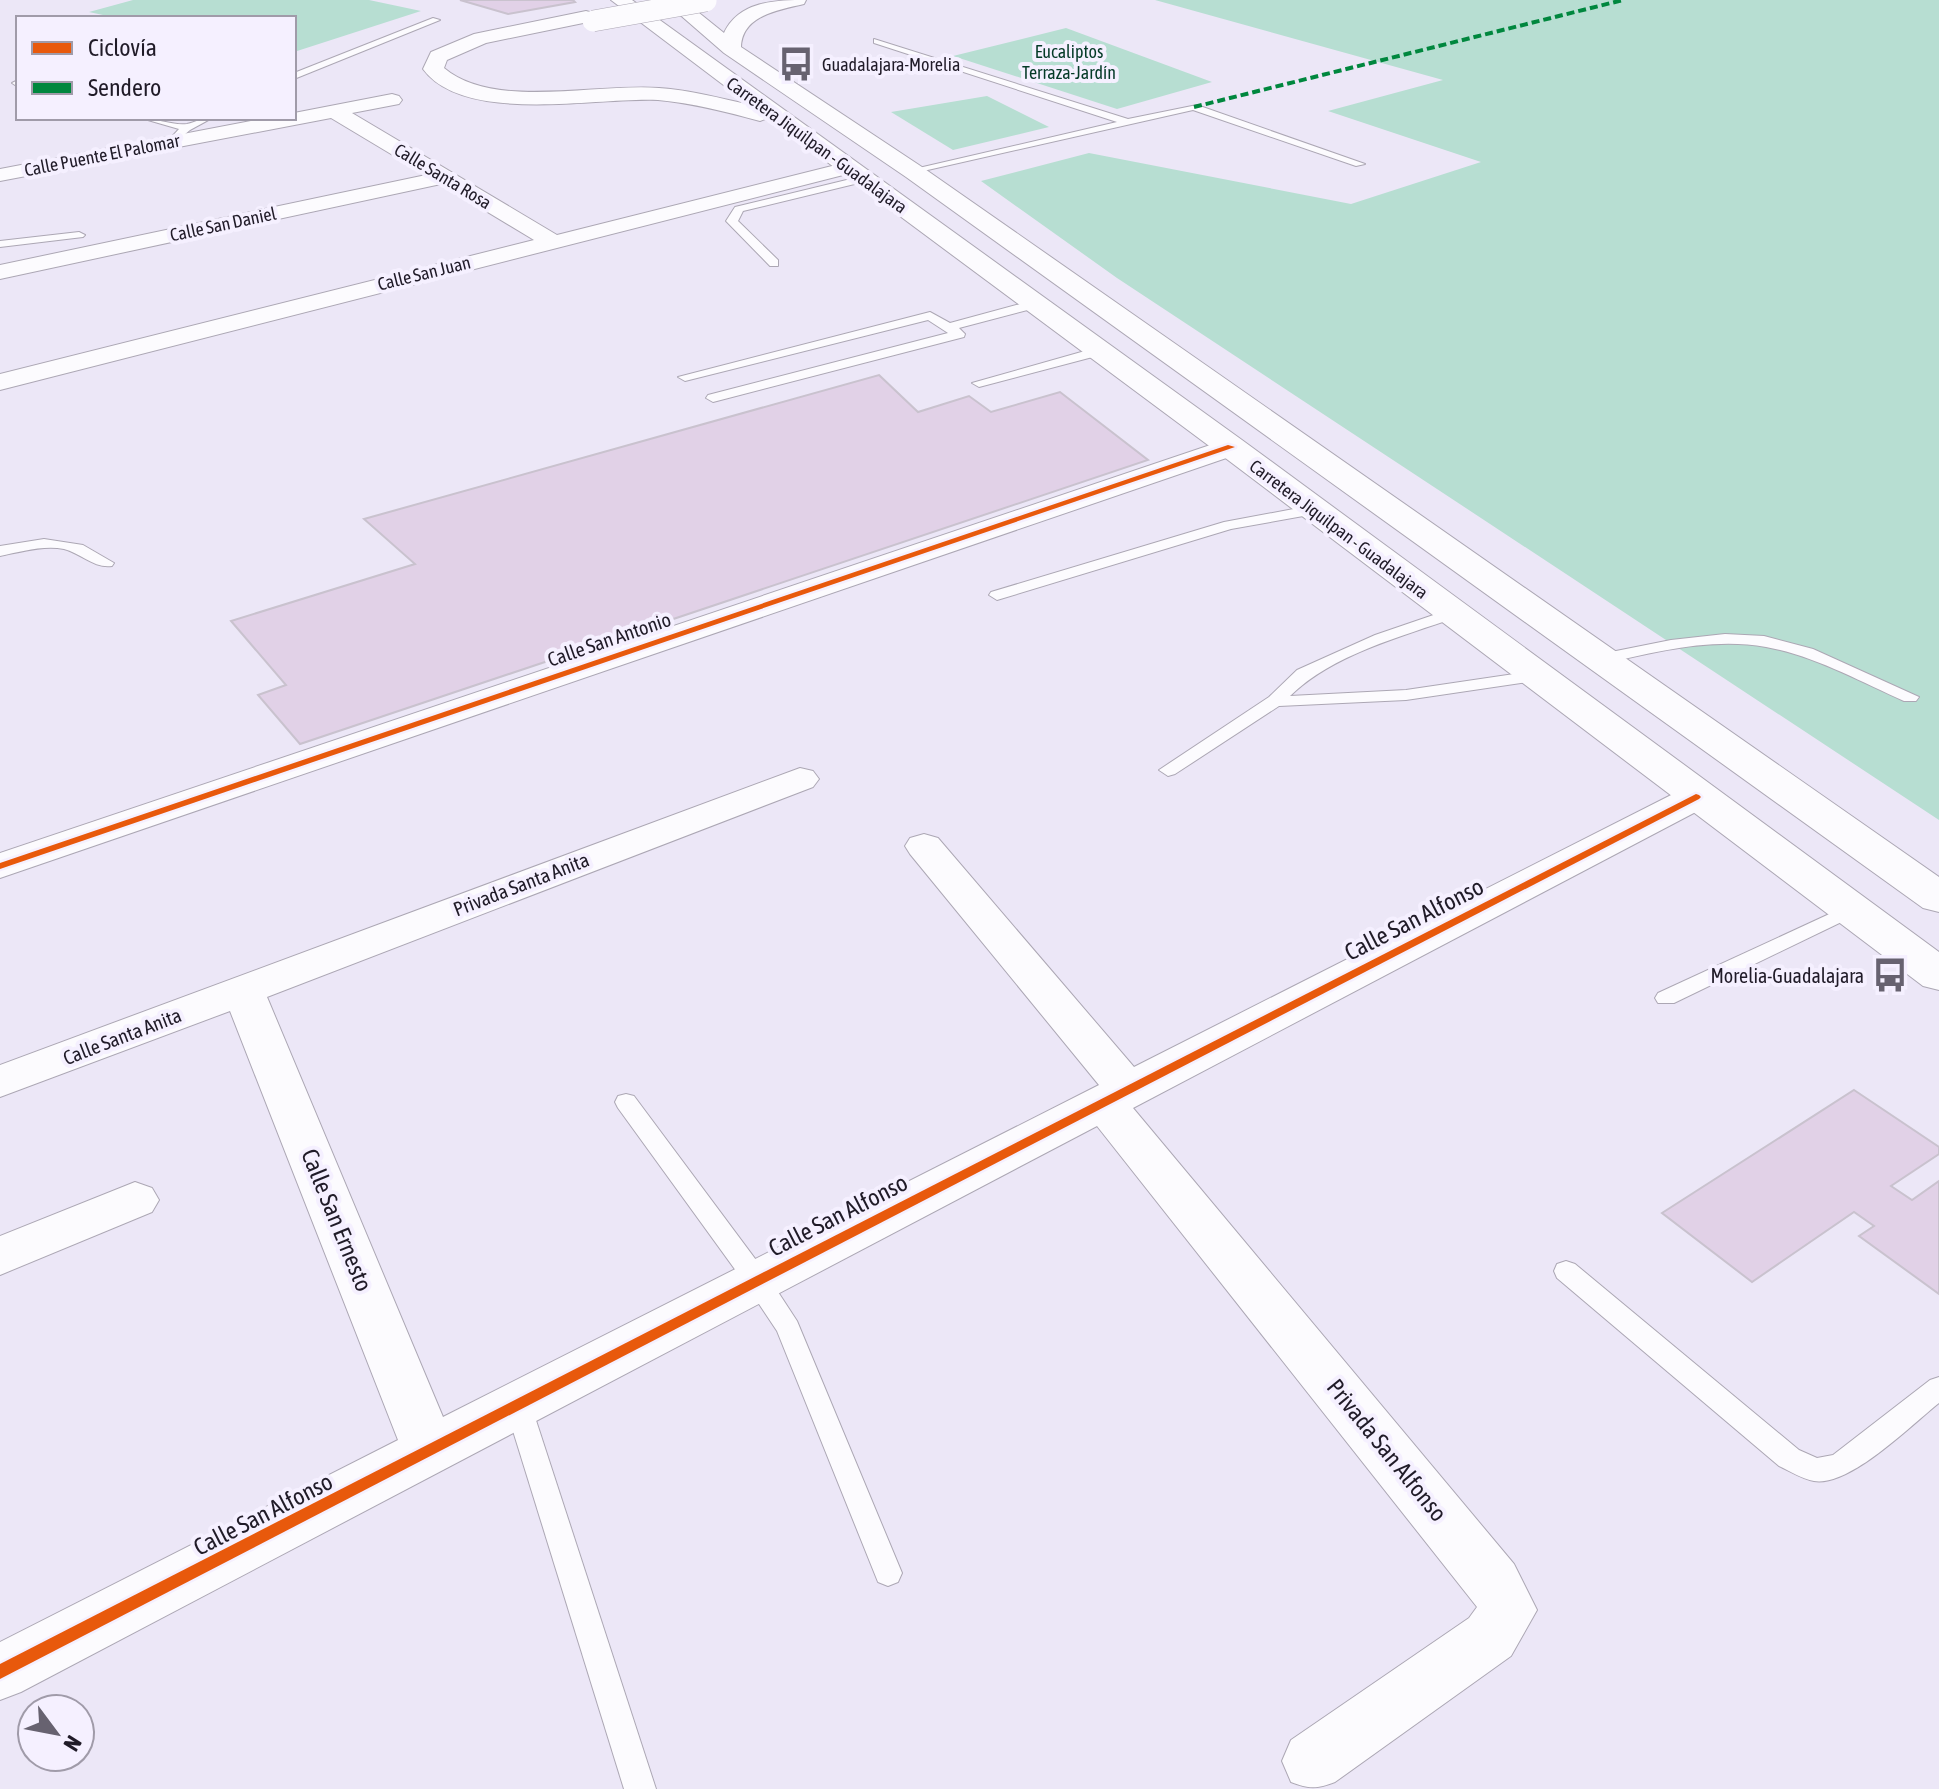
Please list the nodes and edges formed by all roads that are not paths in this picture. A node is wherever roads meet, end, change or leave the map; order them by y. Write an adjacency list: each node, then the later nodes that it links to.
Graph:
1 (620, 0): 15 (highway, Carretera Jiquilpan - Guadalajara)
2 (672, 0): 9 (highway, Carretera Jiquilpan - Guadalajara)
3 (684, 0): 6 (highway, bridge)
4 (708, 0): 6 (highway, bridge)
5 (797, 0): 9 (highway)
6 (590, 19): 10 (highway); 15 (highway)
7 (436, 20): 11 (lane)
8 (877, 41): 19 (lane)
9 (731, 49): 22 (highway, Carretera Jiquilpan - Guadalajara)
10 (647, 74)
11 (296, 75)
12 (392, 100): 13 (street, Calle Puente El Palomar)
13 (334, 111): 14 (street, Calle Puente El Palomar); 25 (street, Calle Santa Rosa)
14 (296, 117)
15 (781, 118): 23 (highway, Carretera Jiquilpan - Guadalajara)
16 (150, 120): 20 (lane)
17 (204, 120): 20 (lane)
18 (276, 120): 20 (street, Calle Puente El Palomar)
19 (1124, 121): 21 (lane); 22 (lane)
20 (179, 135): 24 (street, Calle Puente El Palomar)
21 (1360, 164)
22 (914, 172): 44 (highway, Carretera Jiquilpan - Guadalajara)
23 (856, 173): 27 (street, Calle San Juan); 29 (lane); 31 (highway, Carretera Jiquilpan - Guadalajara)
24 (0, 175)
25 (446, 177): 27 (street, Calle Santa Rosa); 30 (street, Calle San Daniel)
26 (79, 235): 28 (lane)
27 (551, 241): 35 (street, Calle San Juan)
28 (0, 244)
29 (774, 263)
30 (0, 272)
31 (1035, 304): 32 (lane); 33 (highway, Carretera Jiquilpan - Guadalajara)
32 (950, 327): 34 (lane); 37 (lane)
33 (1099, 351): 36 (lane); 38 (highway, Carretera Jiquilpan - Guadalajara)
34 (685, 377)
35 (0, 382)
36 (979, 383)
37 (713, 398)
38 (1231, 447): 39 (highway, Carretera Jiquilpan - Guadalajara); 52 (street, Calle San Antonio)
39 (1315, 510): 42 (lane); 43 (highway, Carretera Jiquilpan - Guadalajara)
40 (0, 551): 41 (lane)
41 (106, 563)
42 (997, 595)
43 (1451, 614): 45 (highway, Carretera Jiquilpan - Guadalajara); 47 (lane)
44 (1602, 659): 46 (lane); 53 (highway, Carretera Jiquilpan - Guadalajara)
45 (1535, 676): 47 (lane); 50 (highway, Carretera Jiquilpan - Guadalajara)
46 (1910, 697)
47 (1275, 701): 48 (lane)
48 (1168, 770)
49 (800, 779): 56 (street, Privada Santa Anita)
50 (1696, 797): 54 (highway, Carretera Jiquilpan - Guadalajara); 60 (street, Calle San Alfonso)
51 (924, 846): 60 (street)
52 (0, 866)
53 (1939, 898)
54 (1851, 910): 55 (highway, Carretera Jiquilpan - Guadalajara); 58 (lane)
55 (1926, 965): 57 (highway)
56 (243, 990): 59 (street, Calle Santa Anita); 68 (street, Calle San Ernesto)
57 (1939, 996)
58 (1666, 998)
59 (0, 1082)
60 (1115, 1095): 65 (street, Calle San Alfonso); 71 (street, Privada San Alfonso)
61 (626, 1102): 65 (lane)
62 (135, 1200): 63 (street)
63 (0, 1256)
64 (1566, 1271): 66 (lane)
65 (756, 1279): 67 (street, Calle San Alfonso); 69 (lane)
66 (1939, 1388)
67 (518, 1405): 68 (street, Calle San Alfonso); 72 (lane)
68 (430, 1451): 70 (street, Calle San Alfonso)
69 (888, 1573)
70 (0, 1672)
71 (1313, 1761)
72 (640, 1789)

